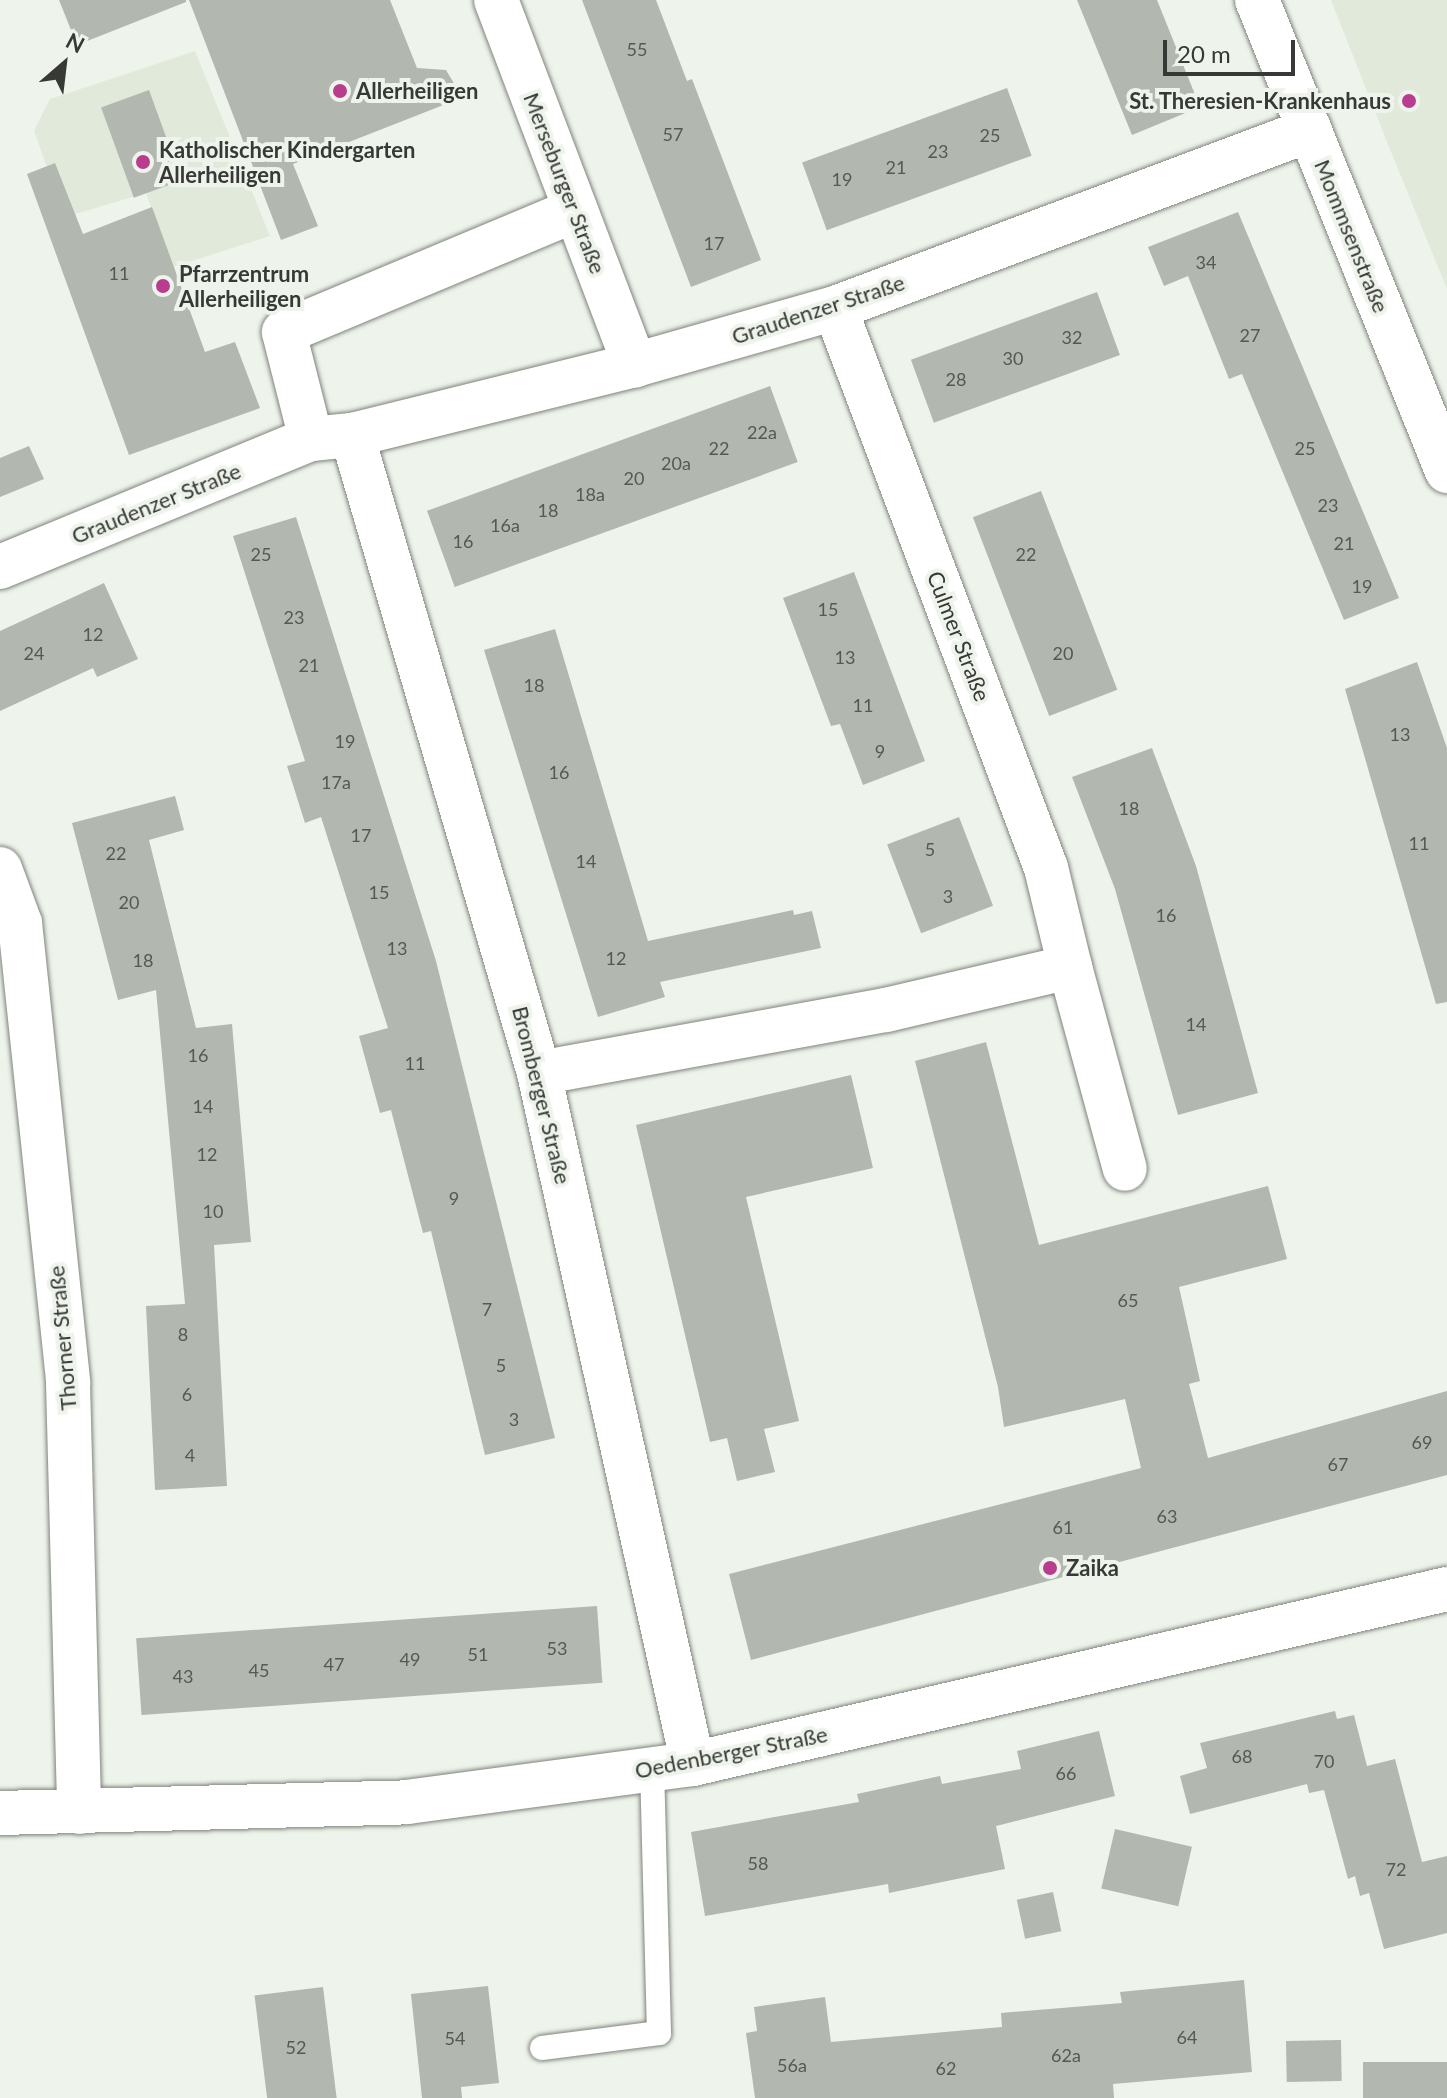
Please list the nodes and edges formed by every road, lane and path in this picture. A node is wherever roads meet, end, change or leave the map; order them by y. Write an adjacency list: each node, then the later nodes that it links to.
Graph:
1 (496, 0): 4 (street, Merseburger Straße)
2 (1257, 0): 3 (street, Mommsenstraße)
3 (1310, 130): 5 (street, Graudenzer Straße); 8 (street, Mommsenstraße)
4 (576, 210): 6 (street, Merseburger Straße); 7 (street)
5 (835, 308): 6 (street, Graudenzer Straße); 11 (street, Culmer Straße)
6 (635, 365): 7 (street, Graudenzer Straße)
7 (331, 437): 9 (street, Graudenzer Straße); 12 (street, Bromberger Straße)
8 (1447, 471)
9 (0, 567)
10 (0, 869): 16 (street, Thorner Straße)
11 (1070, 967): 12 (street); 13 (street, Culmer Straße)
12 (539, 1073): 15 (street, Bromberger Straße)
13 (1125, 1169)
14 (1447, 1589): 15 (street, Oedenberger Straße)
15 (673, 1767): 16 (street, Oedenberger Straße); 18 (lane)
16 (79, 1812): 17 (street, Oedenberger Straße)
17 (0, 1813)
18 (542, 2048)

